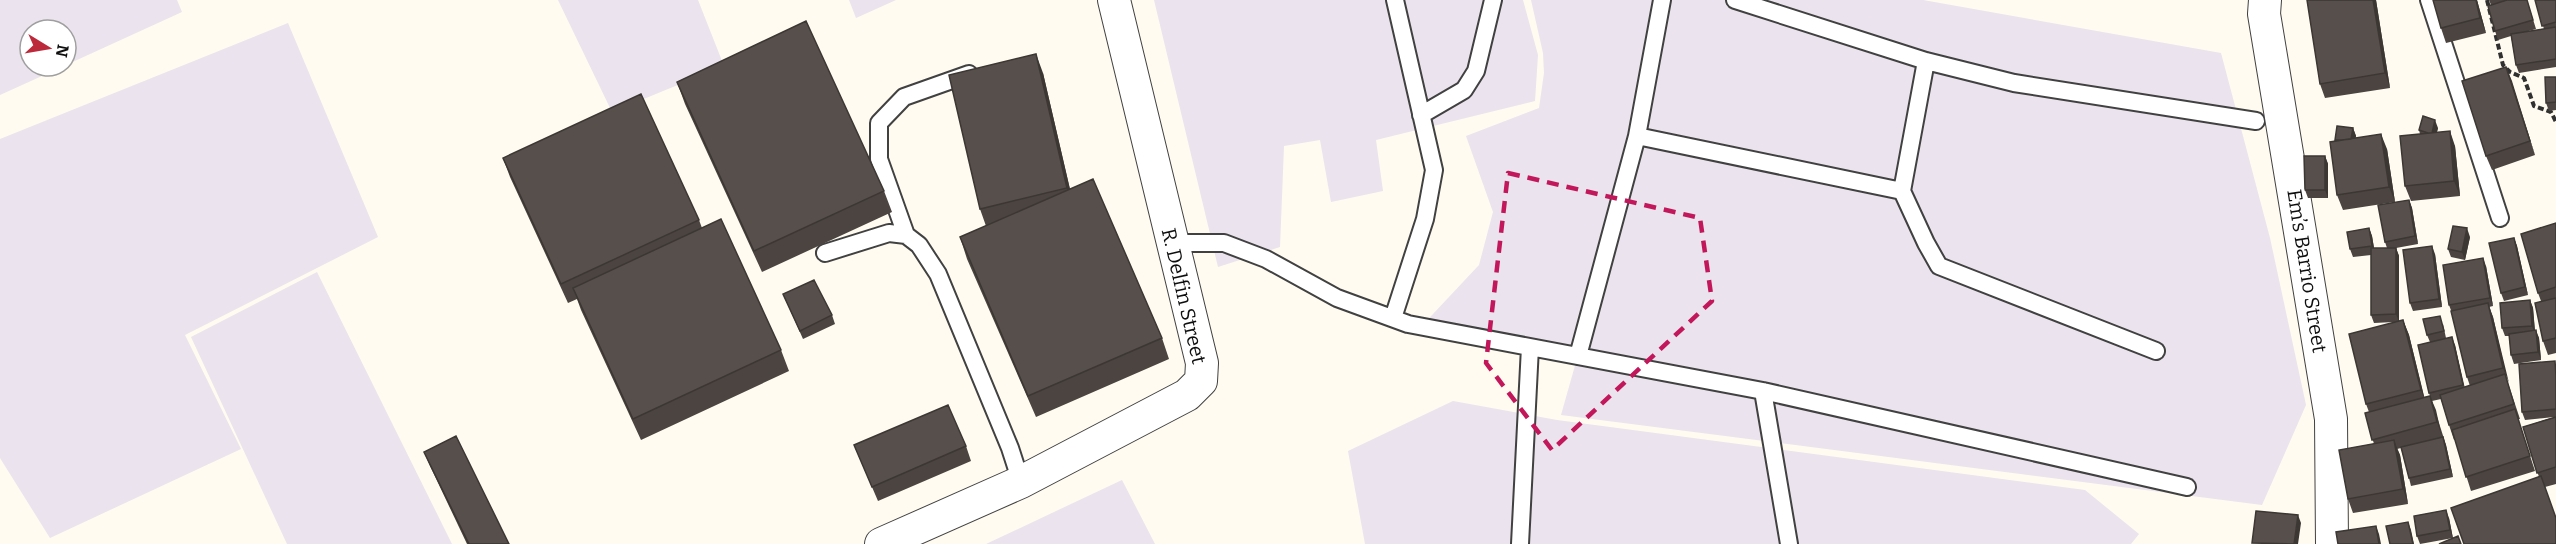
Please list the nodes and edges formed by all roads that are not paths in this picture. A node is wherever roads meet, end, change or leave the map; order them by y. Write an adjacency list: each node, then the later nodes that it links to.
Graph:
1 (1113, 0): 16 (street, R. Delfin Street)
2 (1395, 0): 10 (lane)
3 (1493, 0): 10 (lane)
4 (1662, 0): 12 (lane)
5 (1735, 0): 8 (lane)
6 (2265, 0): 28 (street, Em’s Barrio Street)
7 (2429, 0): 14 (lane)
8 (1926, 61): 11 (lane); 13 (lane)
9 (982, 70): 15 (lane)
10 (1421, 115): 18 (lane)
11 (2256, 121)
12 (1637, 136): 13 (lane); 21 (lane)
13 (1902, 191): 20 (lane)
14 (2500, 218)
15 (906, 235): 17 (lane); 23 (lane)
16 (1172, 243): 18 (lane); 23 (street, R. Delfin Street)
17 (825, 253)
18 (1394, 318): 19 (lane)
19 (1530, 347): 21 (lane); 26 (lane)
20 (2156, 351)
21 (1578, 356): 22 (lane)
22 (1763, 391): 24 (lane); 27 (lane)
23 (1021, 482): 25 (street, R. Delfin Street)
24 (2187, 487)
25 (880, 544)
26 (1520, 544)
27 (1789, 544)
28 (2332, 544)

